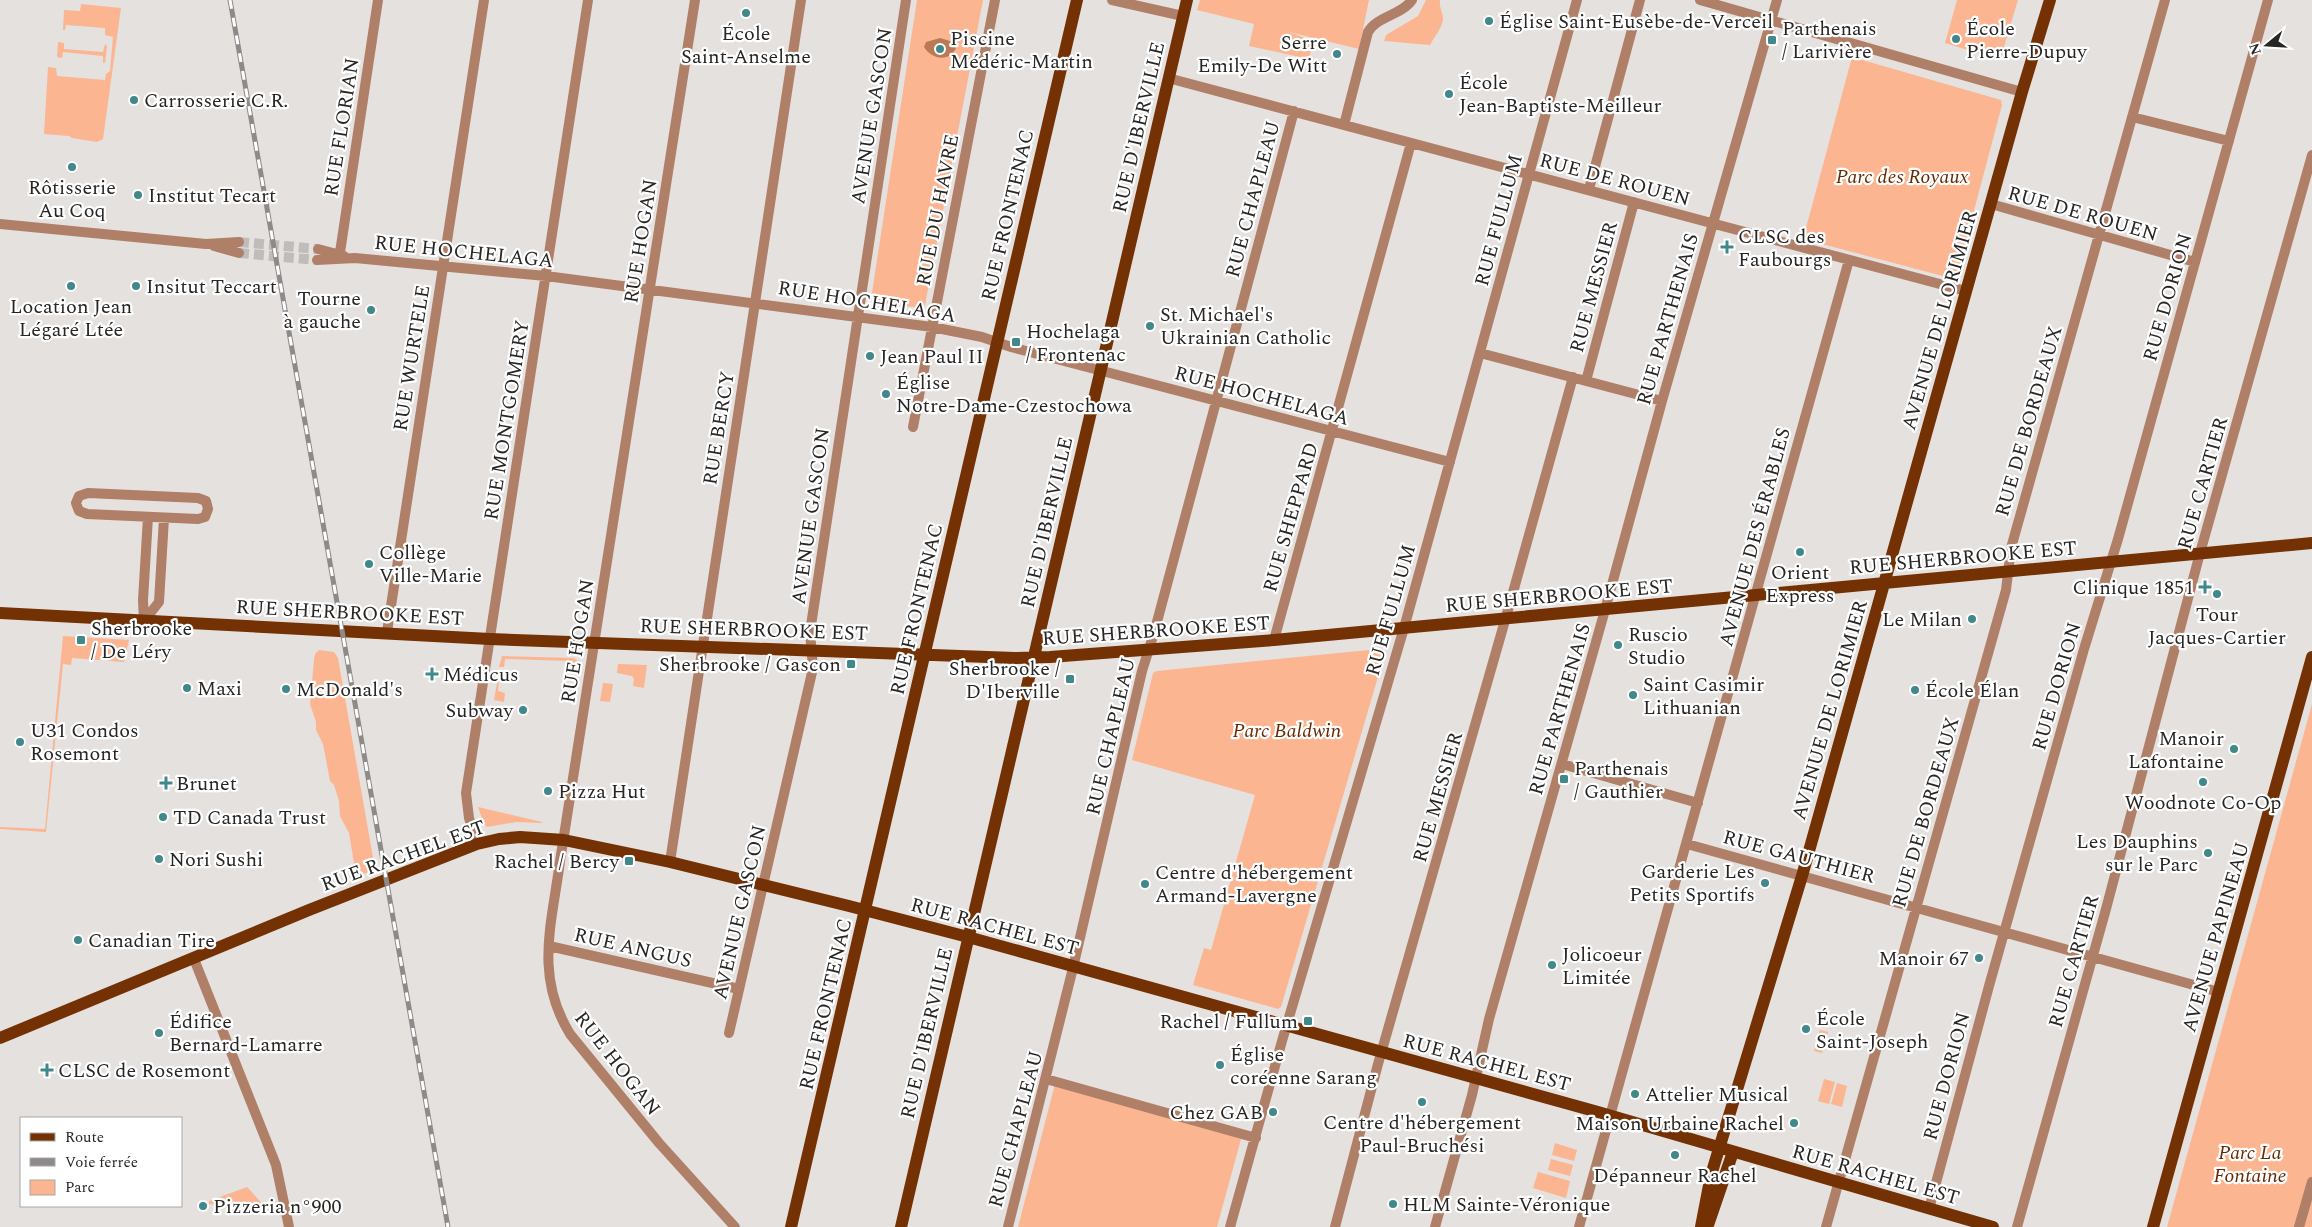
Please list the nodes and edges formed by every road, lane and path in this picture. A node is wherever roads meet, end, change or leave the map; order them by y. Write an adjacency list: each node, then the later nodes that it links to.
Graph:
1 (378, 0): 40 (street, RUE FLORIAN)
2 (484, 0): 44 (street, RUE WURTELE)
3 (588, 0): 45 (street, RUE MONTGOMERY)
4 (696, 0): 46 (street, RUE HOGAN)
5 (802, 0): 48 (street, RUE BERCY)
6 (906, 0): 49 (street, AVENUE GASCON)
7 (995, 0): 50 (street, RUE DU HAVRE)
8 (1077, 0): 51 (main road, RUE FRONTENAC)
9 (1112, 0): 19 (street)
10 (1187, 0): 19 (main road, RUE D'IBERVILLE)
11 (1412, 0): 25 (street)
12 (1577, 0): 29 (street, RUE FULLUM)
13 (1640, 0): 30 (street)
14 (1700, 0): 20 (street)
15 (1778, 0): 20 (street, RUE PARTHENAIS)
16 (2050, 0): 22 (main road, AVENUE DE LORIMIER)
17 (2165, 0): 24 (street, RUE DE BORDEAUX)
18 (2268, 0): 26 (street, RUE DORION)
19 (1183, 16): 21 (main road, RUE D'IBERVILLE)
20 (1772, 21): 22 (street); 33 (street, RUE PARTHENAIS)
21 (1168, 78): 23 (street, RUE DE ROUEN); 53 (main road, RUE D'IBERVILLE)
22 (2022, 92): 32 (main road, AVENUE DE LORIMIER)
23 (1294, 111): 25 (street, RUE DE ROUEN); 56 (street, RUE CHAPLEAU)
24 (2132, 117): 26 (street); 35 (street, RUE DE BORDEAUX)
25 (1344, 125): 27 (street, RUE DE ROUEN)
26 (2229, 141): 43 (street, RUE DORION)
27 (1412, 143): 29 (street, RUE DE ROUEN); 59 (street, RUE SHEPPARD)
28 (2312, 155): 64 (street, RUE CARTIER)
29 (1528, 174): 30 (street, RUE DE ROUEN); 52 (street, RUE FULLUM)
30 (1589, 189): 31 (street, RUE DE ROUEN)
31 (1634, 202): 33 (street, RUE DE ROUEN); 55 (street, RUE MESSIER)
32 (1991, 204): 35 (street, RUE DE ROUEN); 47 (main road, AVENUE DE LORIMIER)
33 (1713, 223): 42 (street, RUE DE ROUEN); 57 (street, RUE PARTHENAIS)
34 (0, 224): 37 (street)
35 (2098, 236): 43 (street, RUE DE ROUEN); 66 (street, RUE DE BORDEAUX)
36 (239, 242): 37 (street)
37 (206, 244): 39 (street)
38 (318, 249): 40 (street, RUE HOCHELAGA)
39 (239, 253)
40 (340, 257): 41 (street, RUE HOCHELAGA); 44 (street, RUE HOCHELAGA)
41 (317, 260)
42 (1849, 260): 47 (street, RUE DE ROUEN); 68 (street, AVENUE DES ÉRABLES)
43 (2195, 262): 65 (street, RUE DORION)
44 (443, 266): 45 (street, RUE HOCHELAGA); 74 (street, RUE WURTELE)
45 (546, 276): 46 (street, RUE HOCHELAGA); 75 (street, RUE MONTGOMERY)
46 (650, 289): 48 (street, RUE HOCHELAGA); 77 (street, RUE HOGAN)
47 (1966, 291): 67 (main road, AVENUE DE LORIMIER)
48 (755, 302): 49 (street, RUE HOCHELAGA); 78 (street, RUE BERCY)
49 (858, 316): 50 (street, RUE HOCHELAGA); 79 (street, AVENUE GASCON)
50 (932, 327): 51 (street, RUE HOCHELAGA); 58 (street, RUE DU HAVRE)
51 (996, 342): 53 (street, RUE HOCHELAGA); 81 (main road, RUE FRONTENAC)
52 (1480, 353): 54 (street); 60 (street, RUE FULLUM)
53 (1100, 370): 56 (street, RUE HOCHELAGA); 83 (main road, RUE D'IBERVILLE)
54 (1573, 377): 55 (street); 71 (street, RUE MESSIER)
55 (1586, 381): 57 (street)
56 (1216, 400): 59 (street, RUE HOCHELAGA); 80 (street, RUE CHAPLEAU)
57 (1662, 401): 69 (street, RUE PARTHENAIS)
58 (913, 427)
59 (1332, 431): 60 (street, RUE HOCHELAGA); 76 (street, RUE SHEPPARD)
60 (1450, 462): 73 (street, RUE FULLUM)
61 (148, 517): 62 (street); 62 (street); 72 (street)
62 (164, 518): 72 (street)
63 (2312, 543): 64 (main road, RUE SHERBROOKE EST)
64 (2200, 553): 65 (main road, RUE SHERBROOKE EST); 97 (street, RUE CARTIER)
65 (2110, 562): 66 (main road, RUE SHERBROOKE EST); 94 (street, RUE DORION)
66 (2008, 571): 67 (main road, RUE SHERBROOKE EST); 92 (street, RUE DE BORDEAUX)
67 (1884, 582): 68 (main road, RUE SHERBROOKE EST); 90 (main road, AVENUE DE LORIMIER)
68 (1756, 594): 69 (main road, RUE SHERBROOKE EST); 85 (street, AVENUE DES ÉRABLES)
69 (1605, 610): 71 (main road, RUE SHERBROOKE EST); 84 (street, RUE PARTHENAIS)
70 (0, 613): 72 (main road, RUE SHERBROOKE EST)
71 (1506, 618): 73 (main road, RUE SHERBROOKE EST); 105 (street, RUE MESSIER)
72 (144, 621): 74 (main road, RUE SHERBROOKE EST)
73 (1404, 628): 76 (main road, RUE SHERBROOKE EST); 102 (street, RUE FULLUM)
74 (381, 632): 75 (main road, RUE SHERBROOKE EST)
75 (490, 638): 77 (main road, RUE SHERBROOKE EST); 87 (street, RUE MONTGOMERY)
76 (1274, 640): 80 (main road, RUE SHERBROOKE EST)
77 (594, 643): 78 (main road, RUE SHERBROOKE EST); 86 (street, RUE HOGAN)
78 (702, 646): 79 (main road, RUE SHERBROOKE EST); 89 (street, RUE BERCY)
79 (811, 649): 81 (main road, RUE SHERBROOKE EST); 91 (street, AVENUE GASCON)
80 (1148, 651): 83 (main road, RUE SHERBROOKE EST); 99 (street, RUE CHAPLEAU)
81 (924, 654): 83 (main road, RUE SHERBROOKE EST); 93 (main road, RUE FRONTENAC)
82 (2312, 657): 101 (main road, AVENUE PAPINEAU)
83 (1033, 658): 95 (main road, RUE D'IBERVILLE)
84 (1562, 764): 85 (street); 106 (street, RUE PARTHENAIS)
85 (1698, 803): 88 (street, AVENUE DES ÉRABLES)
86 (564, 840): 87 (main road, RUE RACHEL EST); 89 (main road, RUE RACHEL EST); 96 (street, RUE HOGAN)
87 (476, 844): 98 (main road, RUE RACHEL EST)
88 (1687, 844): 90 (street, RUE GAUTHIER); 108 (street, AVENUE DES ÉRABLES)
89 (670, 862): 91 (main road, RUE RACHEL EST)
90 (1802, 876): 92 (street, RUE GAUTHIER); 110 (main road, AVENUE DE LORIMIER)
91 (764, 885): 93 (main road, RUE RACHEL EST); 100 (street, AVENUE GASCON)
92 (1916, 907): 94 (street, RUE GAUTHIER); 113 (street, RUE DE BORDEAUX)
93 (866, 910): 95 (main road, RUE RACHEL EST); 117 (main road, RUE FRONTENAC)
94 (2004, 931): 97 (street, RUE GAUTHIER); 114 (street, RUE DORION)
95 (968, 937): 99 (main road, RUE RACHEL EST); 118 (main road, RUE D'IBERVILLE)
96 (549, 946): 100 (street, RUE ANGUS); 116 (street, RUE HOGAN)
97 (2093, 957): 101 (street, RUE GAUTHIER); 128 (street, RUE CARTIER)
98 (194, 959): 104 (main road, RUE RACHEL EST); 115 (street)
99 (1074, 966): 102 (main road, RUE RACHEL EST); 107 (street, RUE CHAPLEAU)
100 (739, 989): 103 (street, AVENUE GASCON)
101 (2219, 992): 129 (main road, AVENUE PAPINEAU)
102 (1287, 1026): 105 (main road, RUE RACHEL EST); 109 (street, RUE FULLUM)
103 (729, 1033)
104 (0, 1038)
105 (1382, 1052): 106 (main road, RUE RACHEL EST); 121 (street, RUE MESSIER)
106 (1475, 1078): 108 (main road, RUE RACHEL EST); 122 (street, RUE PARTHENAIS)
107 (1046, 1079): 109 (street); 119 (street, RUE CHAPLEAU)
108 (1611, 1116): 110 (main road, RUE RACHEL EST); 123 (street, AVENUE DES ÉRABLES)
109 (1256, 1138): 120 (street, RUE FULLUM)
110 (1720, 1148): 111 (main road, RUE RACHEL EST); 124 (main road, AVENUE DE LORIMIER)
111 (1733, 1152): 113 (main road, RUE RACHEL EST); 125 (main road)
112 (2312, 1182): 130 (street)
113 (1837, 1183): 114 (main road, RUE RACHEL EST); 126 (street, RUE DE BORDEAUX)
114 (1929, 1209): 127 (main road, RUE RACHEL EST)
115 (289, 1227)
116 (735, 1227)
117 (791, 1227)
118 (901, 1227)
119 (1008, 1227)
120 (1230, 1227)
121 (1335, 1227)
122 (1435, 1227)
123 (1579, 1227)
124 (1701, 1227)
125 (1707, 1227)
126 (1826, 1227)
127 (1993, 1227)
128 (2017, 1227)
129 (2152, 1227)
130 (2299, 1227)

